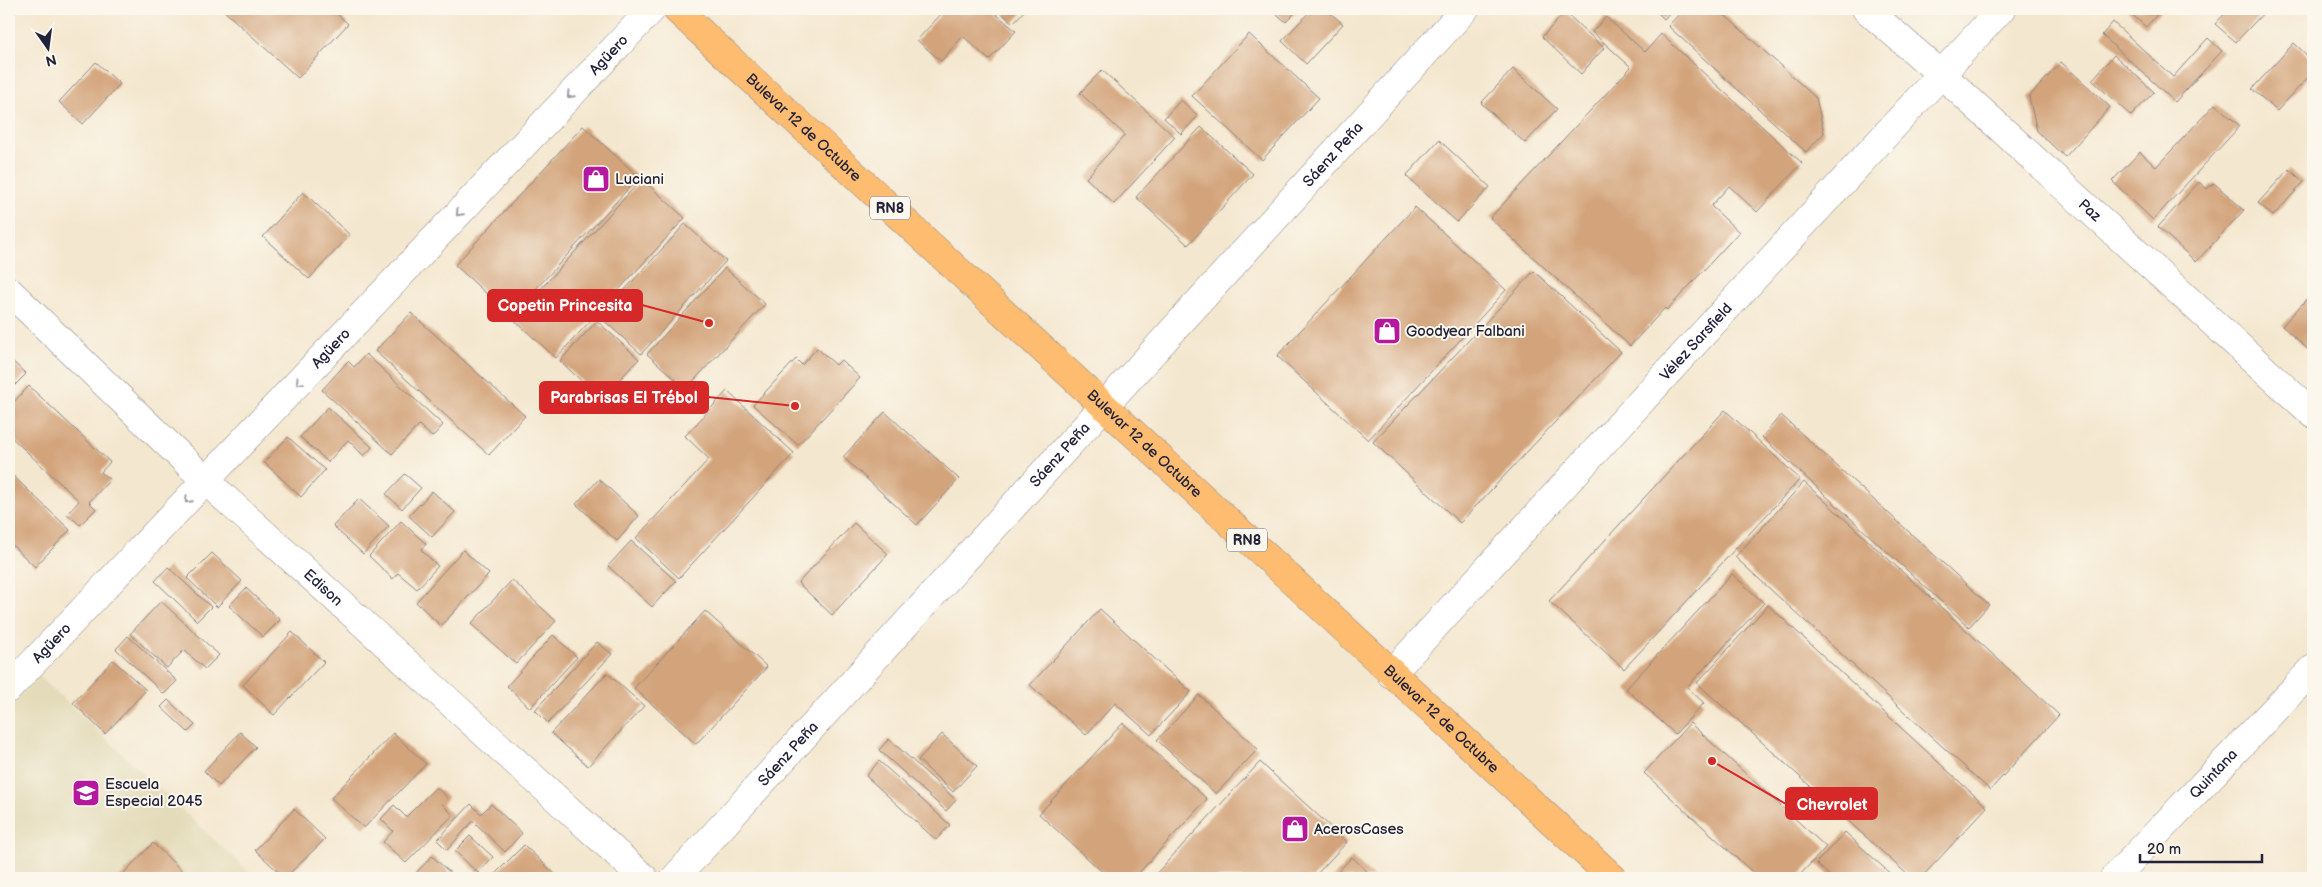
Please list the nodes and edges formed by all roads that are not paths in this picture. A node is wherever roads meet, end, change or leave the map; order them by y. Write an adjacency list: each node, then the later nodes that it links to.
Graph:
1 (652, 9): 10 (street, Agüero, one-way to 10)
2 (676, 9): 8 (highway, Bulevar 12 de Octubre / RN8)
3 (1465, 9): 8 (street, Sáenz Peña)
4 (1866, 9): 6 (street, Paz)
5 (2001, 9): 6 (street, Vélez Sarsfield)
6 (1941, 74): 9 (street, Paz); 12 (street, Vélez Sarsfield)
7 (9, 291): 10 (street, Edison)
8 (1103, 407): 12 (highway, Bulevar 12 de Octubre / RN8); 15 (street, Sáenz Peña)
9 (2313, 414)
10 (206, 481): 13 (street, Agüero, one-way to 13); 14 (street, Edison)
11 (2313, 669): 17 (street, Quintana)
12 (1391, 674): 16 (highway, Bulevar 12 de Octubre / RN8)
13 (9, 688)
14 (644, 878)
15 (676, 878)
16 (1613, 878)
17 (2114, 878)

